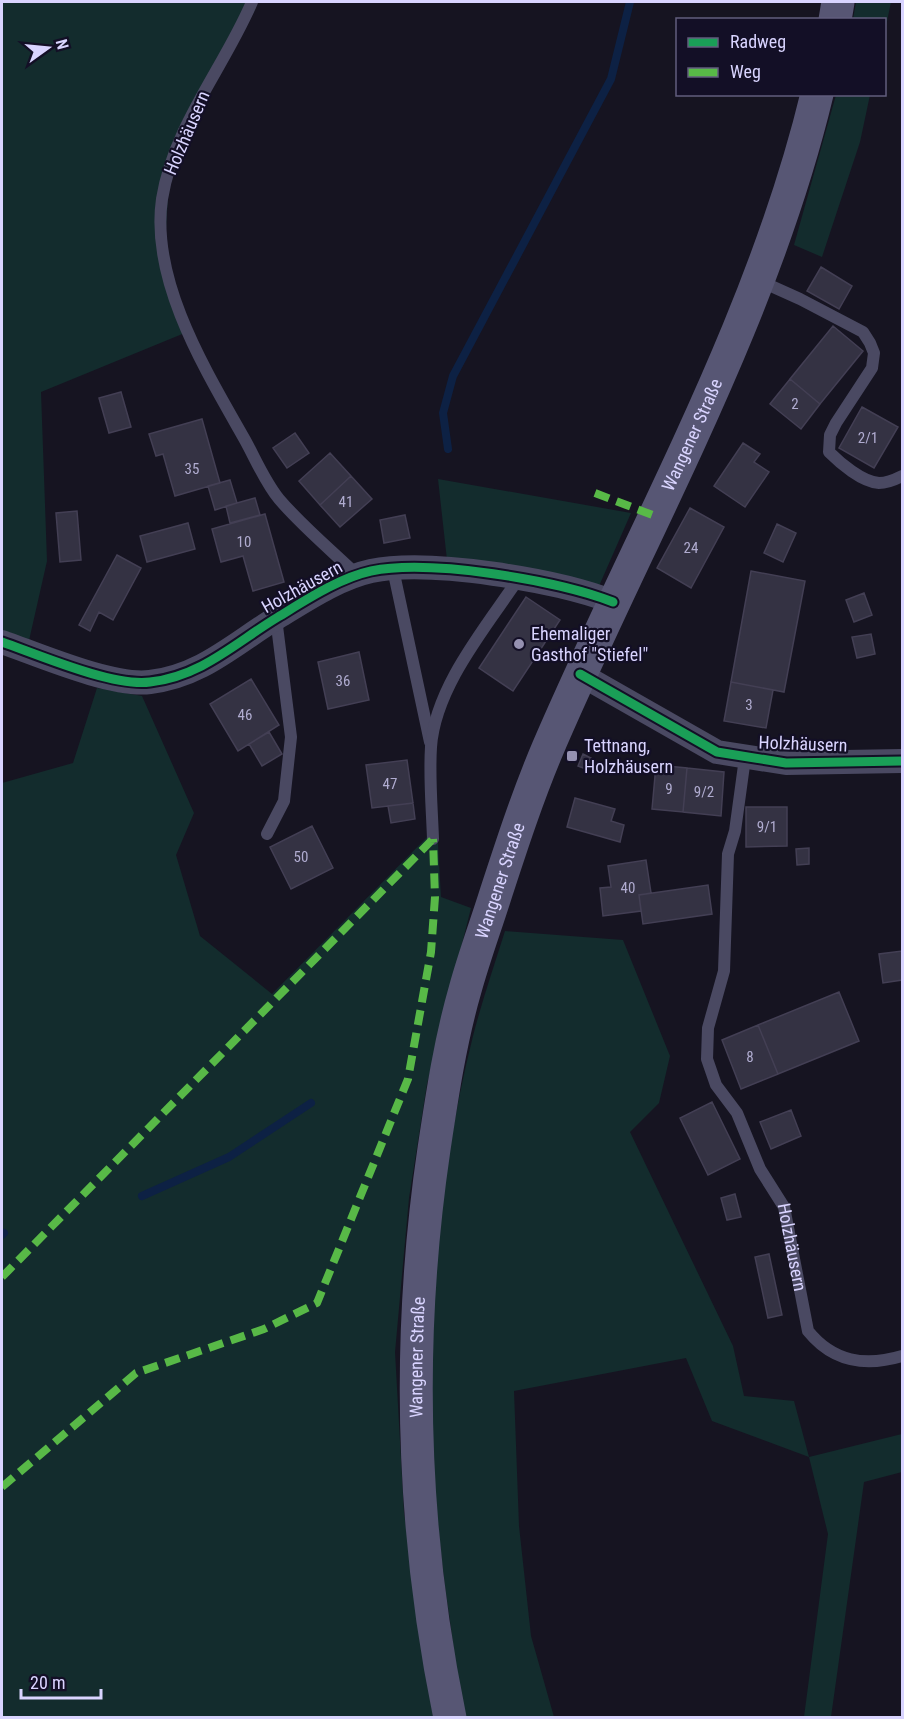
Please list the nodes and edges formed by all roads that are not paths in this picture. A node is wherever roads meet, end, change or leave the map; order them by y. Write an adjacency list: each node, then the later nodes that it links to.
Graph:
1 (252, 2): 8 (lane, Holzhäusern)
2 (838, 2): 3 (main road)
3 (835, 18)
4 (816, 96): 5 (main road, Wangener Straße)
5 (759, 281): 6 (lane); 10 (main road, Wangener Straße)
6 (903, 476)
7 (393, 569): 8 (street, Holzhäusern); 9 (street, Holzhäusern); 14 (lane)
8 (357, 575): 11 (street, Holzhäusern)
9 (519, 578): 10 (street, Holzhäusern); 14 (lane)
10 (613, 602): 13 (main road, Wangener Straße)
11 (276, 618): 12 (street, Holzhäusern); 17 (lane)
12 (2, 642)
13 (580, 674): 15 (street, Holzhäusern); 20 (main road, Wangener Straße)
14 (431, 747): 18 (lane)
15 (745, 758): 16 (street, Holzhäusern); 19 (lane, Holzhäusern)
16 (903, 761)
17 (267, 834)
18 (433, 839)
19 (903, 1356)
20 (450, 1718)

